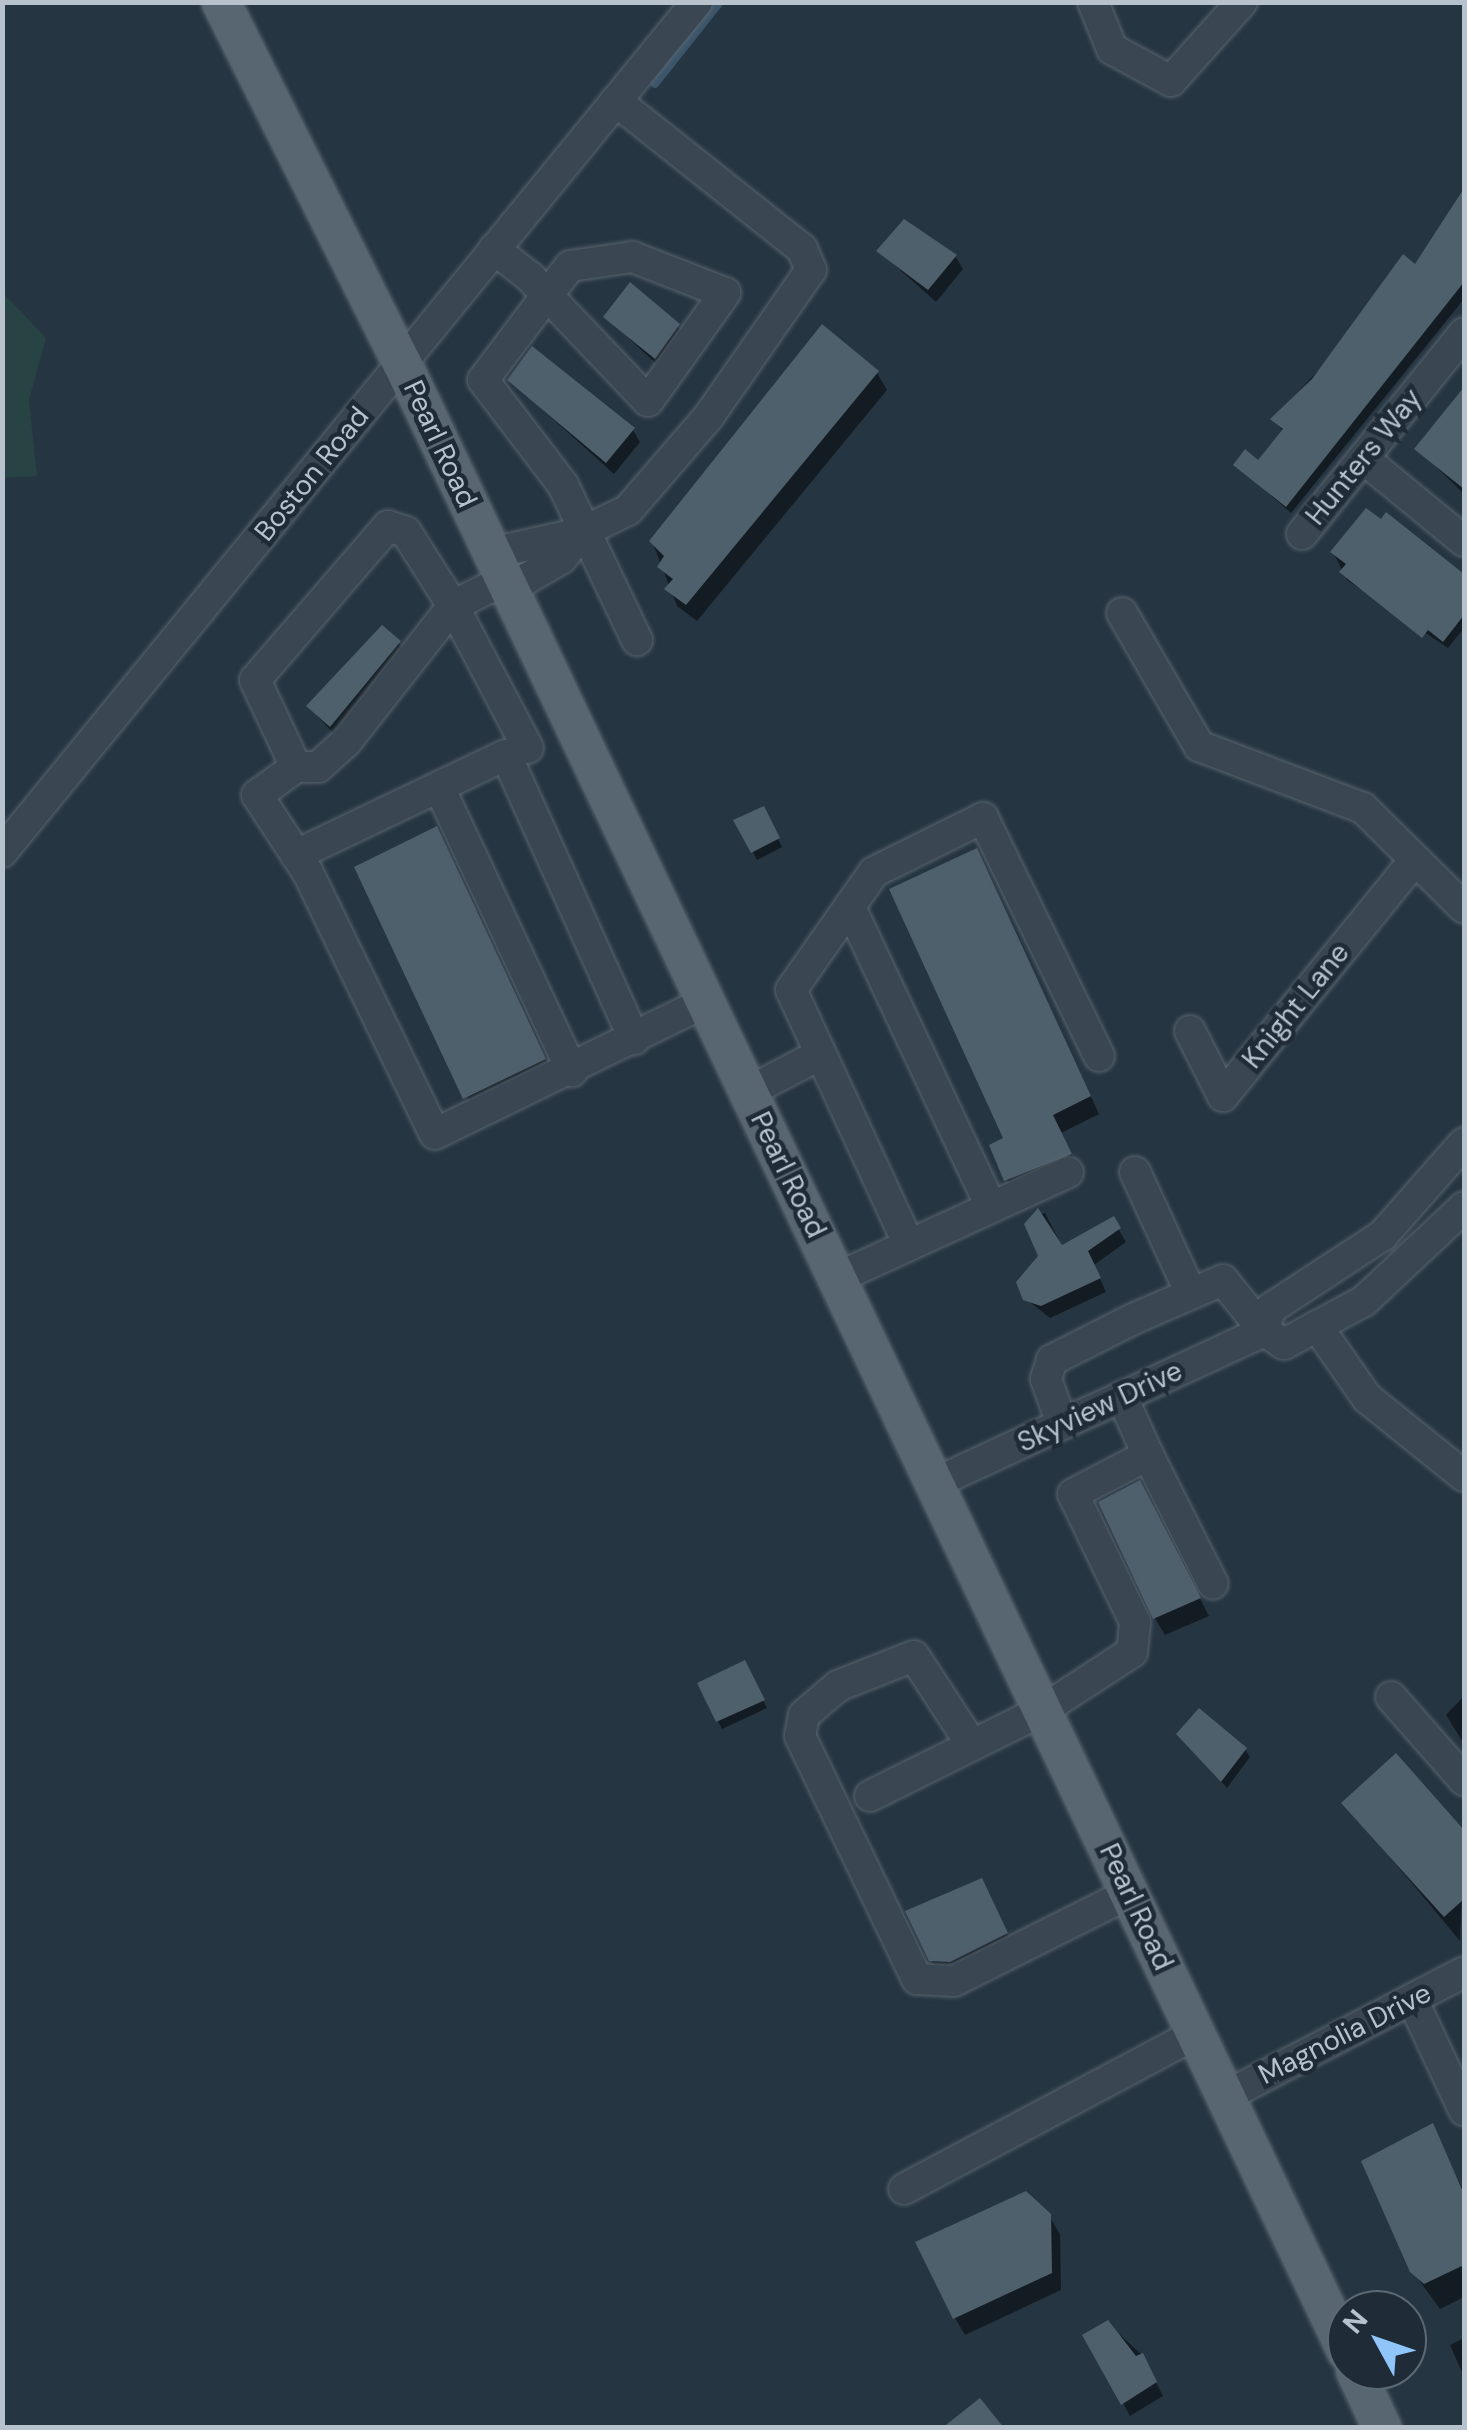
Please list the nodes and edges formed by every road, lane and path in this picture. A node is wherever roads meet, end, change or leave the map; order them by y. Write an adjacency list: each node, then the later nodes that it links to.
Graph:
1 (221, 2): 9 (main road, Pearl Road)
2 (697, 2): 5 (street, Boston Road)
3 (1093, 2): 4 (street)
4 (1242, 2)
5 (616, 101): 6 (street, Boston Road); 11 (street)
6 (494, 248): 7 (street); 9 (street, Boston Road)
7 (547, 294): 7 (street); 11 (street)
8 (1464, 333): 10 (street, Hunters Way)
9 (402, 363): 14 (main road, Pearl Road); 22 (street, Boston Road)
10 (1364, 459): 12 (street, Hunters Way); 13 (street)
11 (581, 533): 14 (street); 17 (street)
12 (1302, 534)
13 (1464, 541)
14 (501, 574): 15 (street); 18 (main road, Pearl Road)
15 (453, 606): 19 (street); 20 (street); 20 (street)
16 (1122, 614): 24 (street)
17 (637, 640)
18 (576, 732): 19 (street); 27 (main road, Pearl Road)
19 (517, 751): 21 (street); 29 (street)
20 (296, 767): 23 (street)
21 (438, 787): 23 (street); 32 (street)
22 (2, 852)
23 (296, 854): 32 (street)
24 (1415, 860): 26 (street); 28 (street, Knight Lane)
25 (850, 907): 30 (street); 31 (street); 38 (street)
26 (1464, 908)
27 (704, 1003): 29 (street); 33 (main road, Pearl Road)
28 (1190, 1031)
29 (634, 1039): 32 (street)
30 (821, 1054): 33 (street); 39 (street)
31 (1099, 1056)
32 (572, 1072)
33 (748, 1092): 40 (main road, Pearl Road)
34 (1464, 1143): 43 (street, Skyview Drive)
35 (1068, 1172): 38 (street)
36 (1135, 1172): 41 (street)
37 (1464, 1206): 42 (street, Skyview Drive)
38 (992, 1207): 39 (street)
39 (908, 1245): 40 (street)
40 (837, 1278): 48 (main road, Pearl Road)
41 (1191, 1294): 43 (street); 45 (street)
42 (1317, 1326): 43 (street, Skyview Drive); 47 (street)
43 (1264, 1331): 44 (street, Skyview Drive)
44 (1122, 1396): 45 (street, Skyview Drive); 46 (street)
45 (1062, 1424): 48 (street, Skyview Drive)
46 (1148, 1455): 49 (street); 51 (street)
47 (1464, 1476)
48 (935, 1483): 51 (main road, Pearl Road)
49 (1213, 1584)
50 (1391, 1697): 53 (street)
51 (1043, 1710): 52 (street); 55 (main road, Pearl Road)
52 (972, 1745): 54 (street); 55 (street)
53 (1464, 1780)
54 (870, 1796)
55 (1130, 1893): 58 (main road, Pearl Road)
56 (1464, 1972): 57 (street, Magnolia Drive)
57 (1412, 2000): 59 (street, Magnolia Drive); 60 (street)
58 (1196, 2034): 59 (main road, Pearl Road); 61 (street)
59 (1226, 2096): 62 (main road, Pearl Road)
60 (1464, 2110)
61 (904, 2189)
62 (1327, 2310)
63 (1365, 2390): 64 (main road)
64 (1382, 2428)

